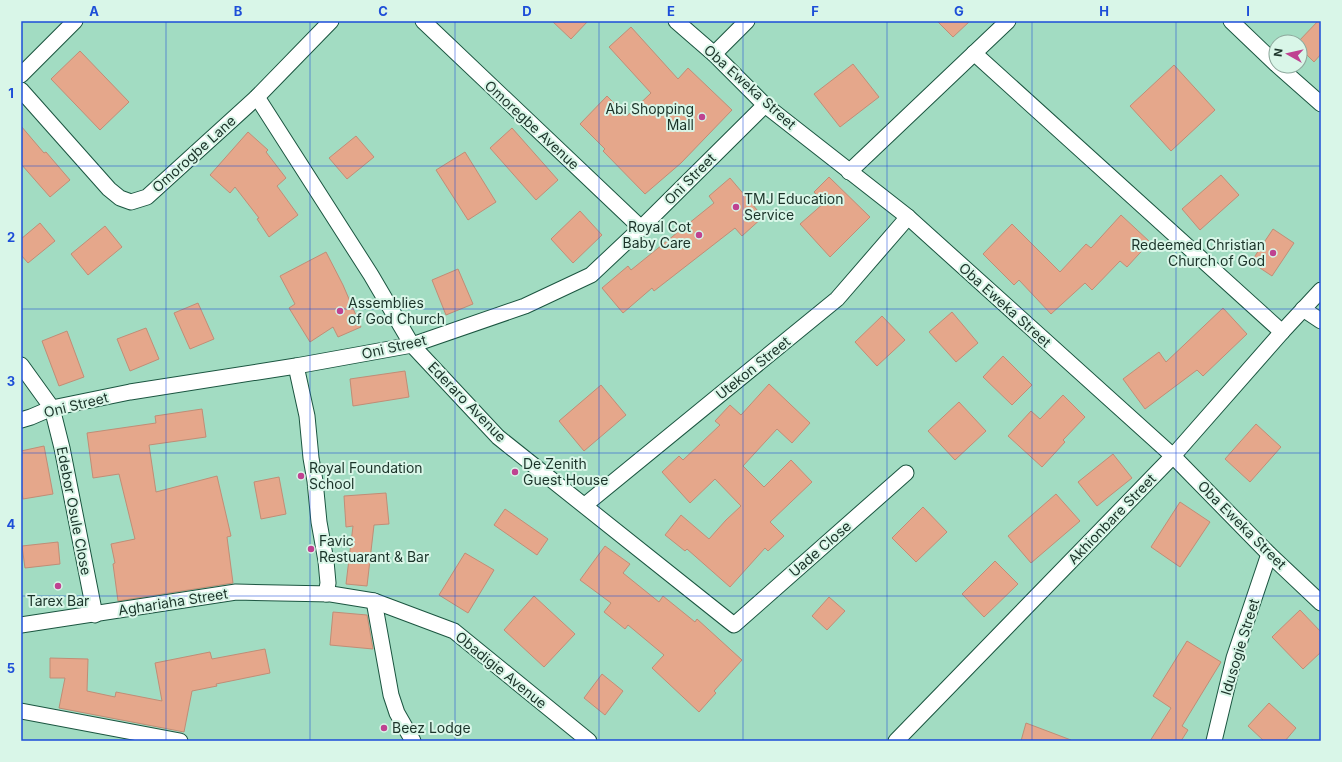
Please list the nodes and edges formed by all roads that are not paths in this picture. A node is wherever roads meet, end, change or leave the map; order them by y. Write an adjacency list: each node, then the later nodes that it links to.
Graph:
1 (75, 21): 12 (street)
2 (331, 21): 14 (street, Omorogbe Lane)
3 (423, 21): 19 (street, Omoregbe Avenue)
4 (676, 21): 9 (street, Oba Eweka Street)
5 (747, 21): 9 (street)
6 (1008, 21): 8 (street)
7 (1232, 21): 10 (street)
8 (974, 53): 17 (street); 23 (street)
9 (714, 54): 16 (street, Oba Eweka Street)
10 (1268, 56)
11 (1287, 74): 15 (street)
12 (21, 75)
13 (21, 90): 14 (street, Omorogbe Lane)
14 (257, 97): 24 (street, Ederaro Avenue)
15 (1321, 104)
16 (765, 105): 17 (street, Oba Eweka Street); 19 (street, Oni Street)
17 (849, 172): 18 (street, Oba Eweka Street)
18 (908, 217): 29 (street, Oba Eweka Street); 31 (street, Utekon Street)
19 (641, 228): 24 (street, Oni Street)
20 (1321, 290): 21 (street, Akhionbare Street)
21 (1303, 309): 22 (street); 23 (street, Akhionbare Street)
22 (1321, 321)
23 (1282, 332): 29 (street, Akhionbare Street)
24 (412, 345): 26 (street, Oni Street); 31 (street, Ederaro Avenue)
25 (21, 365): 27 (street)
26 (296, 366): 27 (street, Oni Street); 33 (street)
27 (52, 408): 28 (street, Oni Street); 36 (street, Edebor Osule Close)
28 (21, 420)
29 (1174, 456): 32 (street, Oba Eweka Street); 43 (street, Akhionbare Street)
30 (906, 473): 37 (street, Uade Close)
31 (585, 505): 37 (street, Ederaro Avenue)
32 (1269, 554): 35 (street, Oba Eweka Street); 44 (street, Idusogie Street)
33 (326, 594): 34 (street, Obadigie Avenue); 36 (street, Aghariaha Street)
34 (374, 601): 41 (street); 42 (street, Obadigie Avenue)
35 (1321, 603)
36 (95, 615): 38 (street, Aghariaha Street)
37 (734, 625)
38 (21, 626)
39 (21, 711): 40 (street)
40 (180, 741)
41 (413, 741)
42 (590, 741)
43 (896, 741)
44 (1214, 741)

